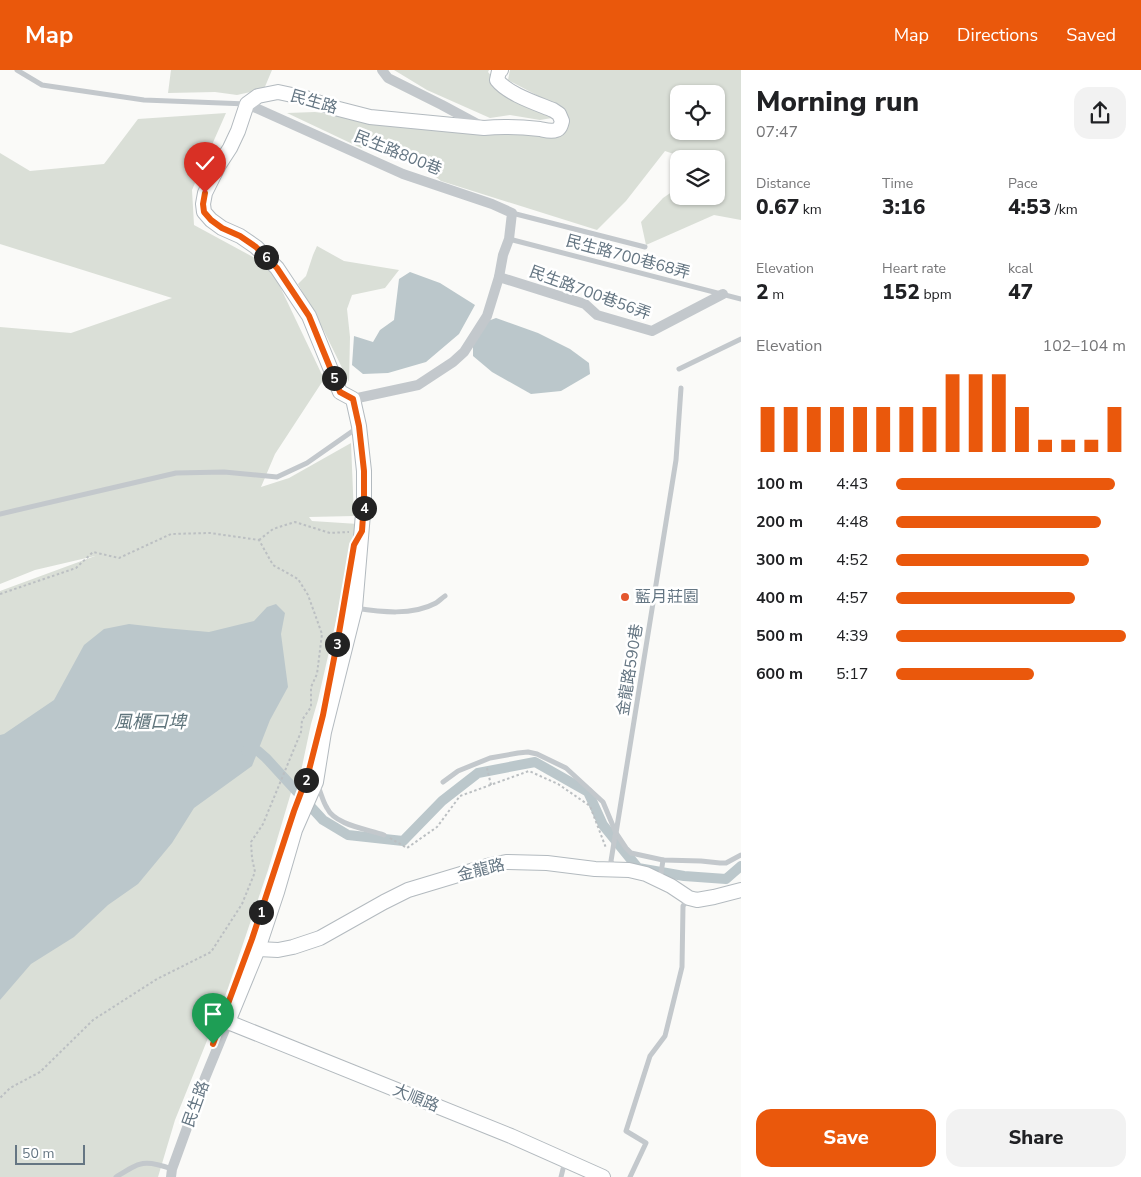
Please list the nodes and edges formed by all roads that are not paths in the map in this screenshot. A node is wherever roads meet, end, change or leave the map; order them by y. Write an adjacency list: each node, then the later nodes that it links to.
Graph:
1 (17, 70): 4 (lane)
2 (382, 70): 5 (street)
3 (501, 70): 5 (street, 民生路)
4 (247, 104): 5 (street, 民生路); 6 (street, 民生路800巷); 15 (street)
5 (484, 128)
6 (512, 213): 7 (street); 8 (lane)
7 (509, 239): 9 (street); 10 (lane, 民生路700巷68弄)
8 (645, 247)
9 (499, 277): 10 (street, 民生路700巷56弄); 15 (street)
10 (723, 294): 11 (lane, 民生路700巷68弄)
11 (741, 299)
12 (741, 339): 13 (lane)
13 (679, 369)
14 (681, 388): 23 (lane, 金龍路590巷)
15 (353, 399): 16 (street, 民生路)
16 (359, 426): 17 (lane); 19 (street, 民生路)
17 (0, 514)
18 (445, 596): 19 (lane)
19 (355, 608): 20 (street, 民生路)
20 (314, 780): 22 (lane); 30 (street, 民生路)
21 (443, 782): 23 (lane)
22 (384, 834)
23 (615, 834): 25 (lane); 26 (lane, 金龍路590巷)
24 (741, 854): 25 (lane)
25 (663, 860): 27 (lane)
26 (613, 865): 27 (street, 金龍路); 30 (street, 金龍路)
27 (660, 880): 29 (street, 金龍路)
28 (741, 890): 29 (street)
29 (689, 898): 37 (lane)
30 (258, 949): 31 (street, 民生路)
31 (228, 1022): 32 (street, 大順路); 33 (street, 民生路)
32 (565, 1160): 35 (lane); 36 (street, 大順路)
33 (171, 1173): 34 (lane)
34 (116, 1177)
35 (561, 1177)
36 (602, 1177)
37 (630, 1177)

